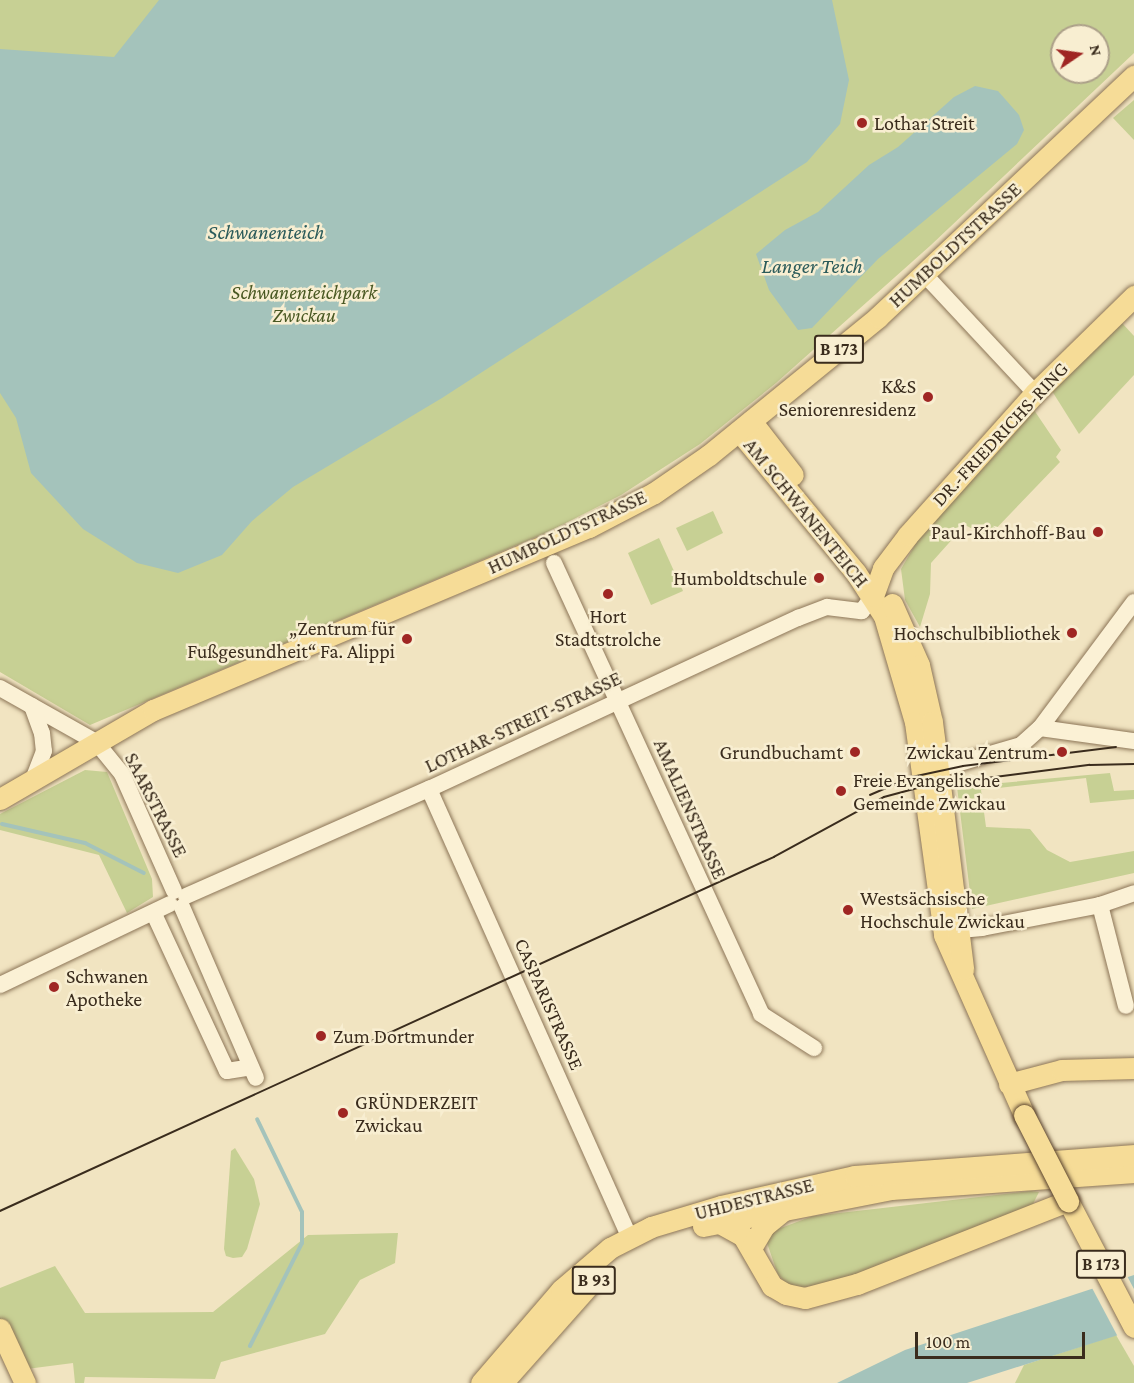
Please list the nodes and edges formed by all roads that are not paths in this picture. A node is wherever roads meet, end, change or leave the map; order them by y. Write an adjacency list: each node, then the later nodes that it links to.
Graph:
1 (1134, 76): 2 (main road, HUMBOLDTSTRASSE / B 173)
2 (925, 275): 4 (street); 5 (main road, HUMBOLDTSTRASSE / B 173)
3 (1134, 296): 4 (main road, DR.-FRIEDRICHS-RING)
4 (1035, 393): 7 (main road, DR.-FRIEDRICHS-RING)
5 (745, 426): 7 (main road, AM SCHWANENTEICH / B 173); 14 (main road, HUMBOLDTSTRASSE)
6 (554, 563): 10 (street, AMALIENSTRASSE)
7 (875, 589): 10 (street, LOTHAR-STREIT-STRASSE); 15 (main road, B 173); 23 (main road, B 173)
8 (1134, 603): 12 (street)
9 (0, 688): 11 (street, SAARSTRASSE)
10 (619, 702): 17 (street, LOTHAR-STREIT-STRASSE); 28 (street, AMALIENSTRASSE)
11 (32, 706): 14 (street, SAARSTRASSE); 16 (street)
12 (1040, 728): 13 (street); 15 (street)
13 (1134, 741)
14 (96, 742): 16 (main road, HUMBOLDTSTRASSE); 20 (street, SAARSTRASSE)
15 (939, 769): 24 (main road, B 173)
16 (32, 782): 18 (main road, HUMBOLDTSTRASSE)
17 (429, 789): 20 (street, LOTHAR-STREIT-STRASSE); 36 (street, CASPARISTRASSE)
18 (0, 799)
19 (1134, 893): 21 (street)
20 (178, 900): 22 (street, LOTHAR-STREIT-STRASSE); 22 (street, SAARSTRASSE)
21 (1100, 905): 24 (street); 27 (street)
22 (154, 914): 26 (street, LOTHAR-STREIT-STRASSE)
23 (941, 915): 24 (street); 25 (main road, B 173)
24 (960, 930): 25 (main road, B 173)
25 (963, 978): 30 (main road, B 173)
26 (0, 985)
27 (1128, 1003)
28 (814, 1048)
29 (1134, 1068): 30 (main road)
30 (1009, 1084): 33 (main road, B 173, bridge)
31 (1134, 1155): 36 (main road, UHDESTRASSE / B 93)
32 (1134, 1172): 34 (main road, UHDESTRASSE / B 93)
33 (1068, 1201): 37 (main road); 38 (main road, B 173)
34 (788, 1207): 35 (main road, UHDESTRASSE / B 93); 37 (main road)
35 (718, 1222): 37 (main road); 42 (main road, UHDESTRASSE / B 93)
36 (629, 1237): 41 (main road, UHDESTRASSE / B 93)
37 (752, 1248)
38 (1134, 1327)
39 (0, 1329): 40 (main road)
40 (25, 1383)
41 (481, 1383)
42 (502, 1383)

